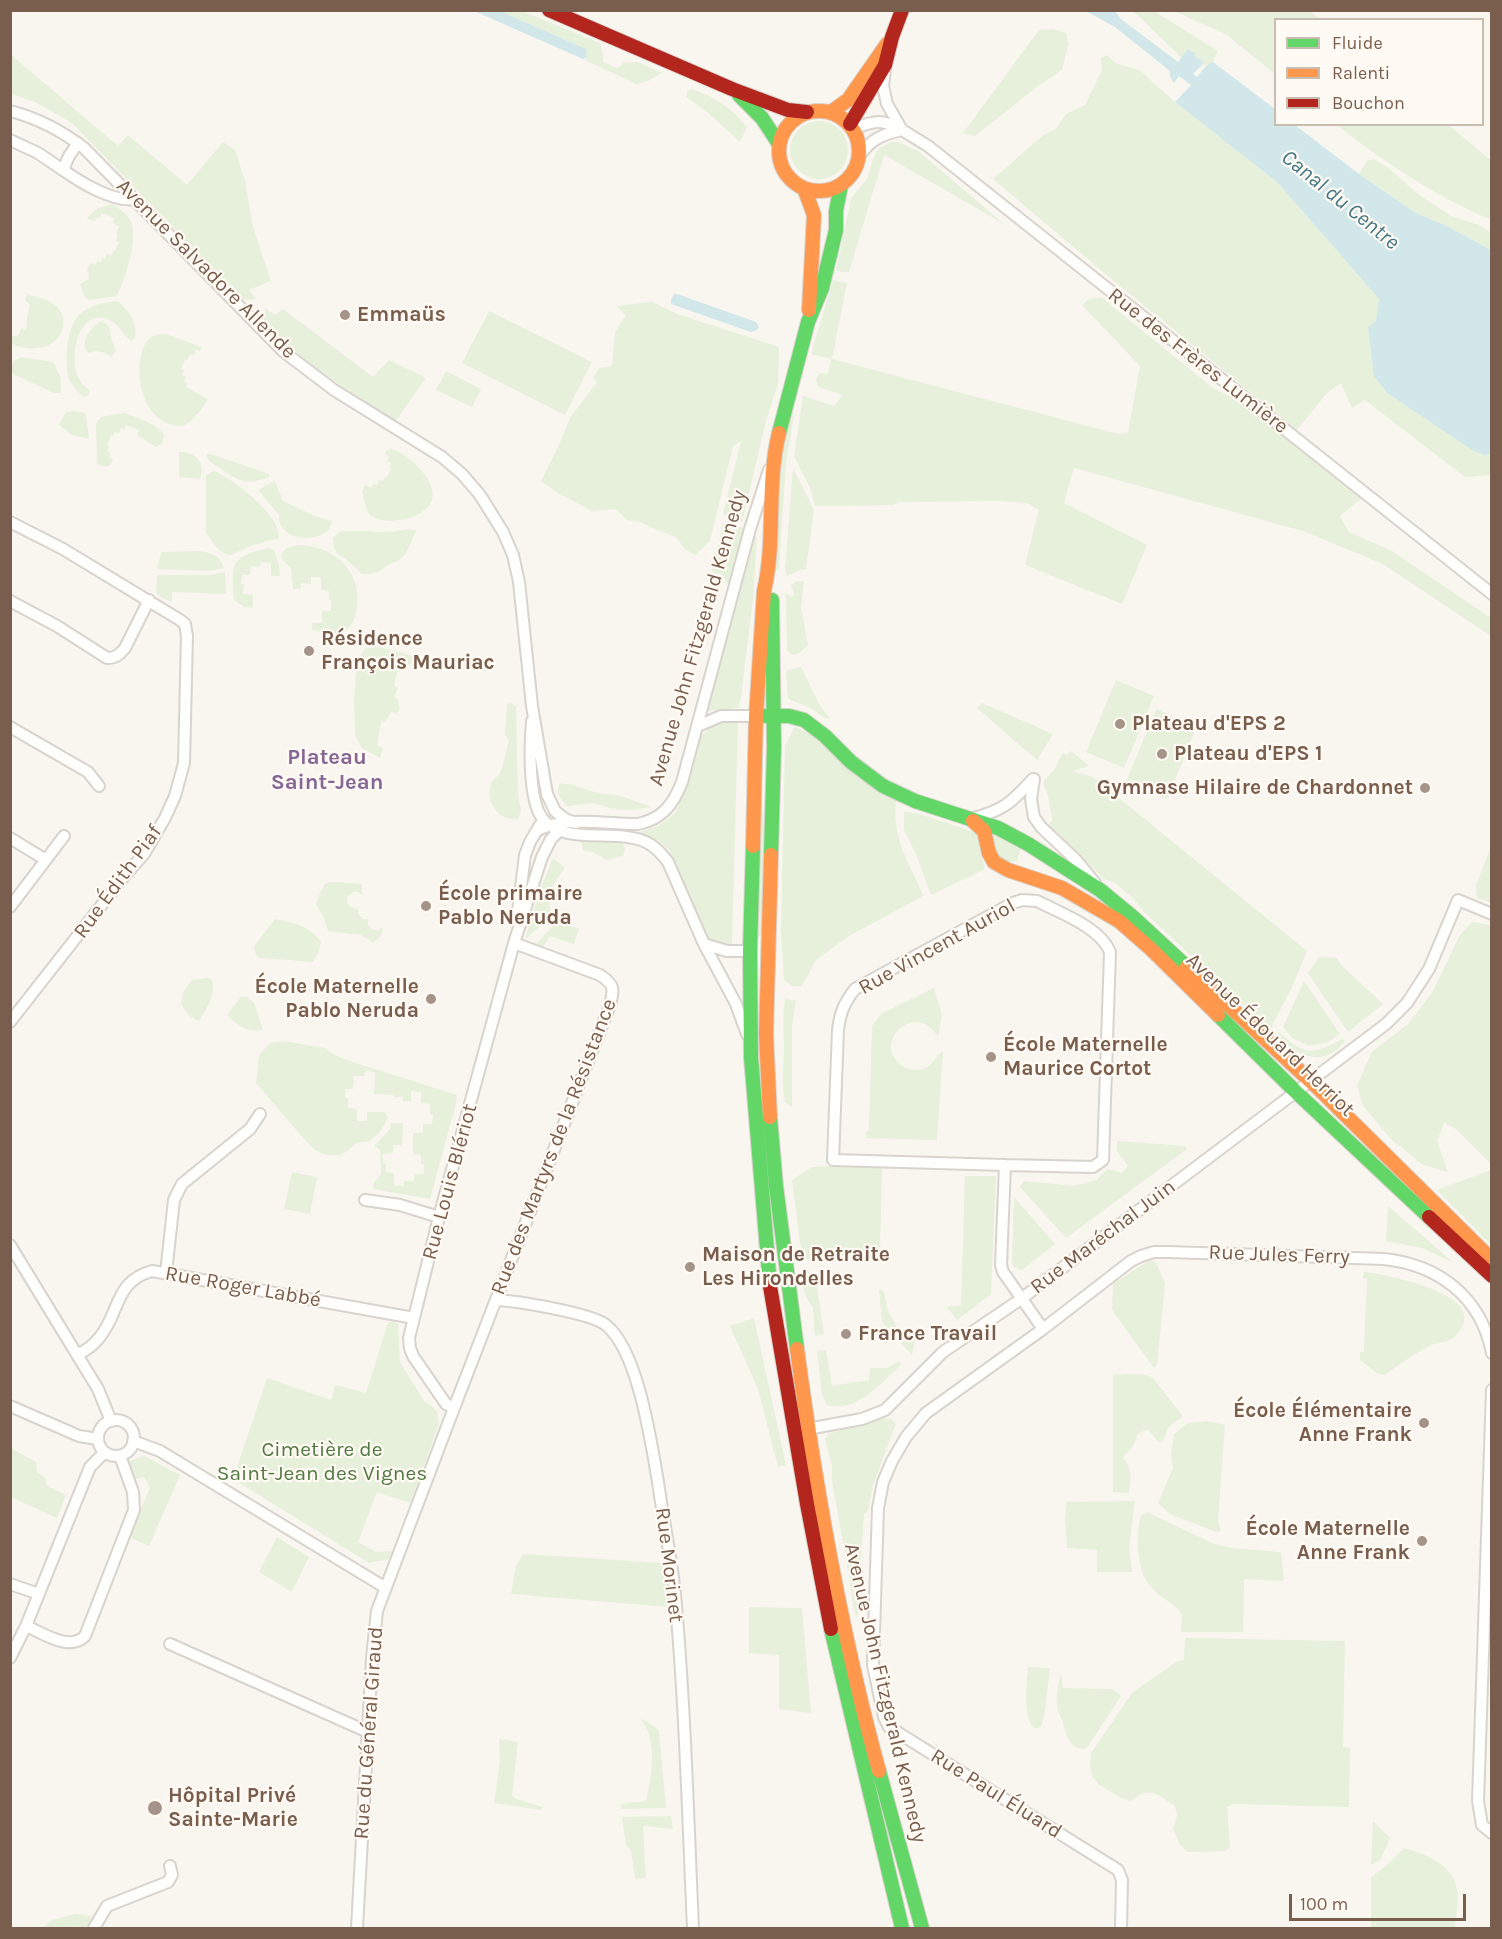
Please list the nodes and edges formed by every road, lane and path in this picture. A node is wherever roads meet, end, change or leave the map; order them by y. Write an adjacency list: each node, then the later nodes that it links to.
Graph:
1 (549, 10): 5 (main road)
2 (902, 10): 3 (main road)
3 (892, 37): 4 (main road); 8 (main road)
4 (885, 65): 9 (main road); 10 (street, Rue des Frères Lumière)
5 (732, 89): 7 (main road); 13 (main road)
6 (10, 111): 12 (street, Avenue Salvadore Allende)
7 (807, 112): 8 (main road); 13 (main road)
8 (831, 112): 9 (main road)
9 (852, 127): 10 (street, Rue des Frères Lumière); 14 (main road)
10 (902, 129): 14 (street); 23 (street, Rue des Frères Lumière)
11 (10, 140): 15 (street)
12 (78, 143): 15 (street); 18 (street, Avenue Salvadore Allende)
13 (779, 144): 17 (main road)
14 (859, 156): 16 (main road)
15 (63, 170): 18 (street)
16 (841, 185): 17 (main road); 19 (main road, Avenue John Fitzgerald Kennedy)
17 (804, 188): 19 (main road, Avenue John Fitzgerald Kennedy)
18 (135, 199): 26 (street, Avenue Salvadore Allende)
19 (808, 322): 20 (main road, Avenue John Fitzgerald Kennedy)
20 (774, 455): 22 (main road, Avenue John Fitzgerald Kennedy); 29 (street, Avenue John Fitzgerald Kennedy)
21 (10, 522): 24 (street)
22 (768, 574): 27 (main road, Avenue John Fitzgerald Kennedy); 28 (main road, Avenue John Fitzgerald Kennedy)
23 (1491, 594)
24 (149, 600): 25 (street); 49 (street, Rue Édith Piaf)
25 (10, 601)
26 (532, 706): 33 (street, Avenue Salvadore Allende); 34 (street, Avenue Salvadore Allende)
27 (756, 716): 28 (main road, Avenue Édouard Herriot); 29 (street, Avenue Édouard Herriot); 47 (main road, Avenue John Fitzgerald Kennedy)
28 (774, 716): 32 (main road, Avenue Édouard Herriot); 48 (main road, Avenue John Fitzgerald Kennedy)
29 (698, 726): 34 (street, Avenue John Fitzgerald Kennedy)
30 (10, 727): 31 (street)
31 (99, 786)
32 (971, 819): 38 (street); 39 (main road, Avenue Édouard Herriot); 41 (main road)
33 (545, 821): 34 (street); 35 (street); 45 (street, Rue Louis Blériot)
34 (576, 823)
35 (559, 831): 45 (street, Rue Louis Blériot); 46 (street, Avenue John Fitzgerald Kennedy)
36 (64, 836): 40 (street)
37 (10, 838): 40 (street)
38 (1054, 839): 39 (street); 42 (street)
39 (1045, 855): 41 (main road); 42 (main road, Avenue Édouard Herriot)
40 (46, 860): 43 (street)
41 (994, 862): 52 (main road, Avenue Édouard Herriot)
42 (1100, 890): 51 (main road, Avenue Édouard Herriot)
43 (10, 907)
44 (1491, 914): 51 (street, Rue Maréchal Juin)
45 (514, 943): 57 (street, Rue Louis Blériot); 66 (street, Rue des Martyrs de la Résistance)
46 (704, 944): 47 (street); 50 (street, Avenue John Fitzgerald Kennedy)
47 (750, 951): 48 (main road); 50 (main road, Avenue John Fitzgerald Kennedy)
48 (768, 951): 58 (main road, Avenue John Fitzgerald Kennedy)
49 (10, 1022)
50 (751, 1057): 56 (main road, Avenue John Fitzgerald Kennedy)
51 (1311, 1082): 52 (street, Rue Maréchal Juin); 60 (main road, Avenue Édouard Herriot)
52 (1296, 1092): 63 (main road, Avenue Édouard Herriot); 65 (street, Rue Maréchal Juin)
53 (260, 1114): 62 (street)
54 (1005, 1165): 54 (street, Rue Vincent Auriol); 65 (street)
55 (365, 1200): 57 (street)
56 (762, 1203): 58 (main road); 64 (main road, Avenue John Fitzgerald Kennedy)
57 (439, 1217): 67 (street, Rue Louis Blériot)
58 (784, 1239): 61 (main road, Avenue John Fitzgerald Kennedy)
59 (10, 1245): 70 (street)
60 (1491, 1260)
61 (788, 1269): 64 (main road); 75 (main road, Avenue John Fitzgerald Kennedy)
62 (166, 1273): 67 (street, Rue Roger Labbé); 70 (street, Rue Roger Labbé)
63 (1491, 1276)
64 (770, 1280): 75 (main road, Avenue John Fitzgerald Kennedy)
65 (1022, 1299): 68 (street); 75 (street, Rue Maréchal Juin)
66 (496, 1300): 73 (street, Rue des Martyrs de la Résistance); 91 (street, Rue Morinet)
67 (414, 1318): 73 (street, Rue Louis Blériot)
68 (1043, 1329): 69 (street, Rue Jules Ferry); 94 (street, Rue Paul Éluard)
69 (1491, 1353)
70 (76, 1355): 74 (street)
71 (1491, 1390): 87 (street)
72 (10, 1406): 76 (street)
73 (454, 1408): 81 (street, Rue du Général Giraud)
74 (111, 1421): 76 (street); 77 (street)
75 (801, 1427): 92 (main road, Avenue John Fitzgerald Kennedy); 93 (main road, Avenue John Fitzgerald Kennedy)
76 (98, 1439): 78 (street)
77 (134, 1441): 79 (street); 81 (street)
78 (105, 1452): 79 (street); 82 (street)
79 (120, 1456): 83 (street)
80 (10, 1584): 82 (street)
81 (386, 1588): 86 (street, Rue du Général Giraud)
82 (39, 1594): 83 (street)
83 (26, 1626): 85 (street)
84 (170, 1644): 86 (street)
85 (10, 1658)
86 (368, 1732): 90 (street, Rue du Général Giraud)
87 (1491, 1833)
88 (170, 1866): 89 (street)
89 (94, 1929)
90 (357, 1929)
91 (693, 1929)
92 (902, 1929)
93 (922, 1929)
94 (1121, 1929)

